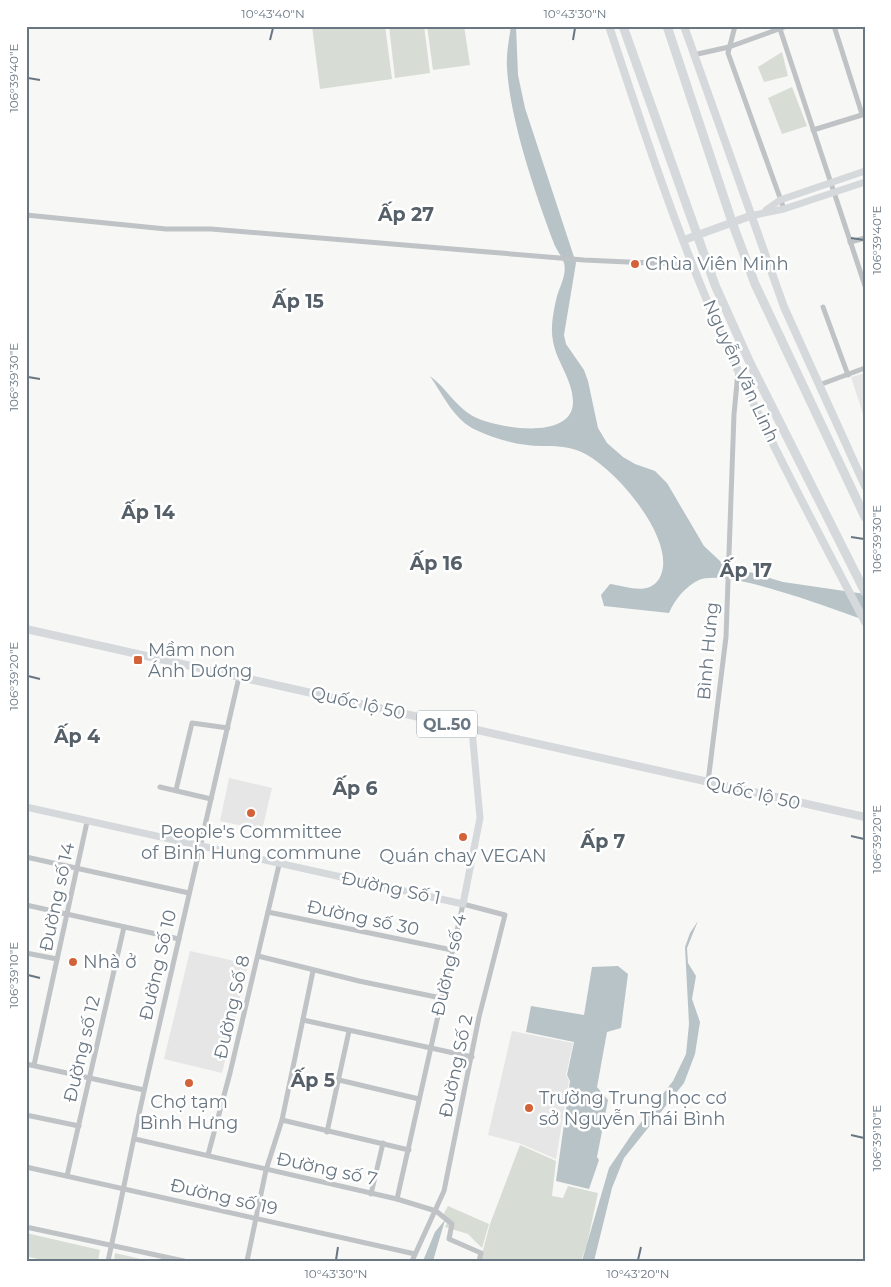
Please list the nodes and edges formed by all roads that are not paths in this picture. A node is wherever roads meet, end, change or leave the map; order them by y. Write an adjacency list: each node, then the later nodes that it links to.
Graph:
1 (609, 26): 25 (main road, Nguyễn Văn Linh)
2 (622, 26): 23 (highway, Nguyễn Văn Linh)
3 (667, 26): 22 (highway)
4 (684, 26): 10 (main road)
5 (735, 26): 9 (street)
6 (787, 26): 8 (street)
7 (834, 26): 11 (street)
8 (780, 29): 9 (street); 12 (street)
9 (728, 47): 10 (street); 17 (street)
10 (693, 55): 21 (main road)
11 (864, 114): 12 (street)
12 (813, 130): 15 (street)
13 (865, 172): 15 (street)
14 (865, 182): 16 (street)
15 (831, 183): 16 (street); 17 (street)
16 (834, 193): 18 (street); 26 (street)
17 (780, 200): 18 (street); 19 (street)
18 (784, 209): 19 (street)
19 (764, 212): 21 (street)
20 (26, 215): 27 (street)
21 (750, 216): 22 (main road); 33 (main road)
22 (732, 222): 23 (main road); 35 (highway)
23 (697, 235): 25 (main road); 36 (highway, Nguyễn Văn Linh)
24 (865, 238): 26 (street)
25 (684, 240): 27 (main road, Nguyễn Văn Linh)
26 (850, 242): 28 (street)
27 (693, 265): 31 (main road, Nguyễn Văn Linh)
28 (865, 285)
29 (823, 307): 32 (street)
30 (865, 368): 32 (street)
31 (738, 371): 37 (main road, Nguyễn Văn Linh); 42 (street, Bình Hưng)
32 (848, 375): 33 (street)
33 (820, 384): 34 (main road)
34 (865, 486)
35 (865, 517)
36 (865, 592)
37 (865, 622)
38 (26, 629): 39 (main road, Quốc lộ 50 / QL.50)
39 (239, 676): 40 (street, Đường Số 10); 41 (main road, Quốc lộ 50 / QL.50)
40 (228, 728): 44 (street); 45 (street, Đường Số 10)
41 (472, 730): 42 (main road, Quốc lộ 50 / QL.50); 54 (street, Đường số 4)
42 (708, 782): 47 (main road, Quốc lộ 50 / QL.50)
43 (160, 787): 44 (street)
44 (176, 790): 45 (street)
45 (211, 799): 49 (street, Đường Số 10)
46 (26, 807): 48 (street, Đường Số 1)
47 (865, 818)
48 (87, 822): 49 (street, Đường Số 1); 52 (street, Đường số 14)
49 (200, 845): 51 (street, Đường Số 1); 53 (street, Đường Số 10)
50 (26, 857): 52 (street)
51 (279, 865): 54 (street, Đường Số 1); 56 (street, Đường Số 8)
52 (78, 869): 53 (street); 57 (street, Đường số 14)
53 (189, 893): 59 (street, Đường Số 10)
54 (463, 904): 60 (street, Đường số 4); 69 (street, Đường Số 2)
55 (26, 905): 57 (street)
56 (268, 912): 60 (street, Đường số 30); 62 (street, Đường Số 8)
57 (67, 915): 58 (street); 63 (street, Đường số 14)
58 (124, 927): 59 (street); 72 (street, Đường số 12)
59 (179, 939): 74 (street, Đường Số 10)
60 (452, 950): 65 (street, Đường số 4)
61 (26, 953): 63 (street)
62 (258, 956): 64 (street); 83 (street, Đường Số 8)
63 (57, 959): 71 (street, Đường số 14)
64 (313, 971): 65 (street); 66 (street)
65 (441, 998): 68 (street, Đường số 4)
66 (303, 1020): 67 (street); 77 (street)
67 (349, 1031): 68 (street); 73 (street)
68 (430, 1048): 69 (street); 75 (street, Đường số 4)
69 (472, 1057): 90 (street, Đường Số 2)
70 (26, 1064): 71 (street)
71 (34, 1065): 72 (street)
72 (90, 1078): 74 (street); 78 (street, Đường số 12)
73 (339, 1080): 75 (street); 79 (street)
74 (144, 1090): 80 (street, Đường Số 10)
75 (419, 1098): 82 (street, Đường số 4)
76 (26, 1115): 78 (street)
77 (282, 1120): 79 (street); 85 (street)
78 (79, 1126): 86 (street, Đường số 12)
79 (327, 1132): 81 (street)
80 (135, 1139): 83 (street, Đường số 7); 87 (street, Đường Số 10)
81 (383, 1143): 82 (street); 88 (street)
82 (409, 1150): 89 (street, Đường số 4)
83 (208, 1155): 85 (street, Đường số 7)
84 (26, 1167): 86 (street, Đường số 19)
85 (266, 1170): 88 (street, Đường số 7); 91 (street)
86 (67, 1176): 87 (street, Đường số 19)
87 (124, 1188): 91 (street, Đường số 19); 93 (street, Đường Số 10)
88 (371, 1194): 89 (street, Đường số 7)
89 (397, 1199): 90 (street, Đường số 7)
90 (436, 1211): 94 (street, Đường Số 2); 99 (street)
91 (256, 1218): 94 (street, Đường số 19); 97 (street)
92 (26, 1227): 93 (street)
93 (111, 1245): 95 (street, Đường Số 10); 96 (street)
94 (415, 1254): 98 (street, Đường Số 2)
95 (108, 1261)
96 (184, 1261)
97 (247, 1261)
98 (412, 1261)
99 (479, 1261)

